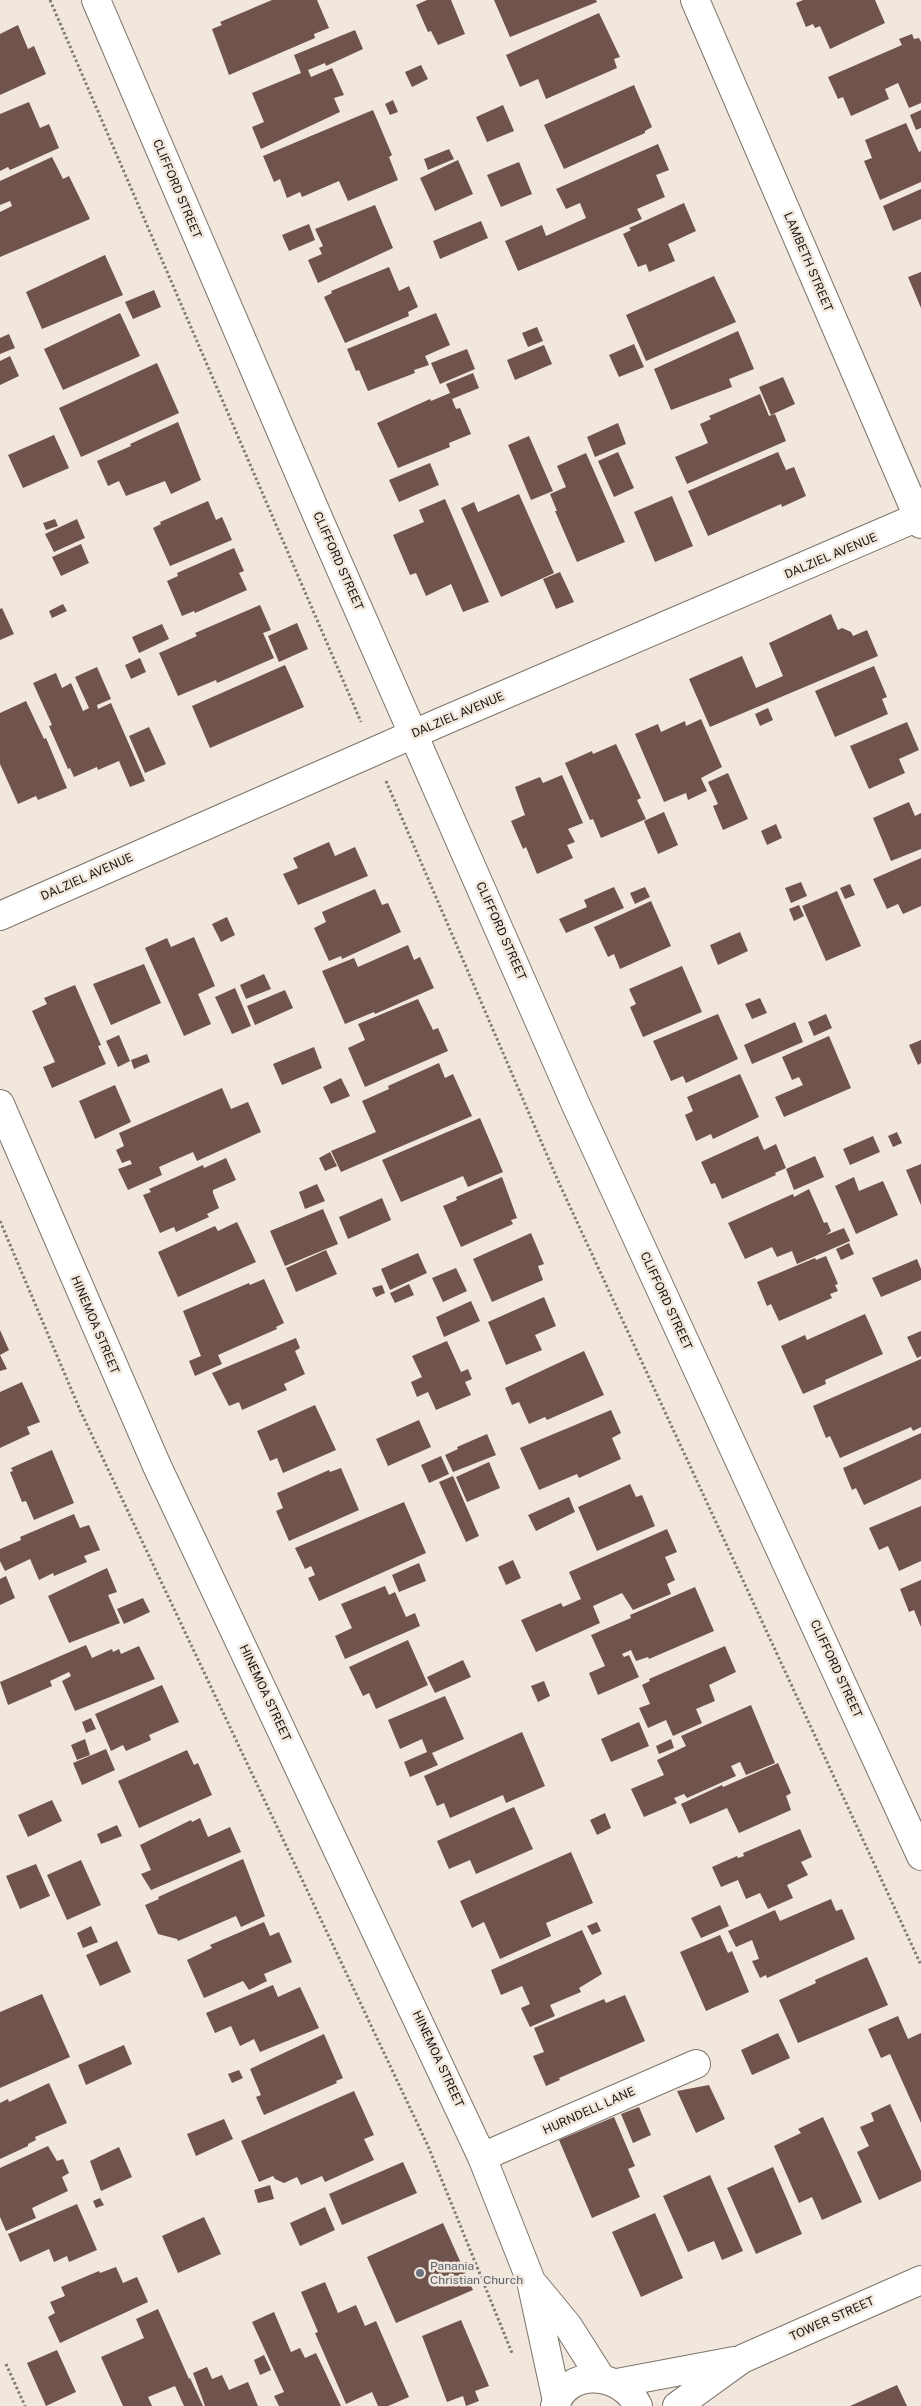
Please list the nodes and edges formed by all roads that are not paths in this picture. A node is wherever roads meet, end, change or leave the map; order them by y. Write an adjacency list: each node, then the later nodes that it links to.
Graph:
1 (96, 0): 4 (street, CLIFFORD STREET)
2 (695, 0): 3 (street, LAMBETH STREET)
3 (919, 521): 4 (street, DALZIEL AVENUE)
4 (414, 734): 5 (street, DALZIEL AVENUE); 7 (street, CLIFFORD STREET)
5 (0, 916)
6 (0, 1104): 9 (street, HINEMOA STREET)
7 (921, 1856)
8 (696, 2064): 9 (street, HURNDELL LANE)
9 (482, 2157): 11 (street, HINEMOA STREET)
10 (921, 2280): 12 (street, TOWER STREET)
11 (531, 2281): 13 (street, HINEMOA STREET); 14 (street, HINEMOA STREET)
12 (742, 2359): 13 (street, TOWER STREET); 16 (street, TOWER STREET)
13 (609, 2380): 14 (street, TOWER STREET); 15 (street, HINEMOA STREET)
14 (556, 2403)
15 (638, 2406)
16 (677, 2406)

